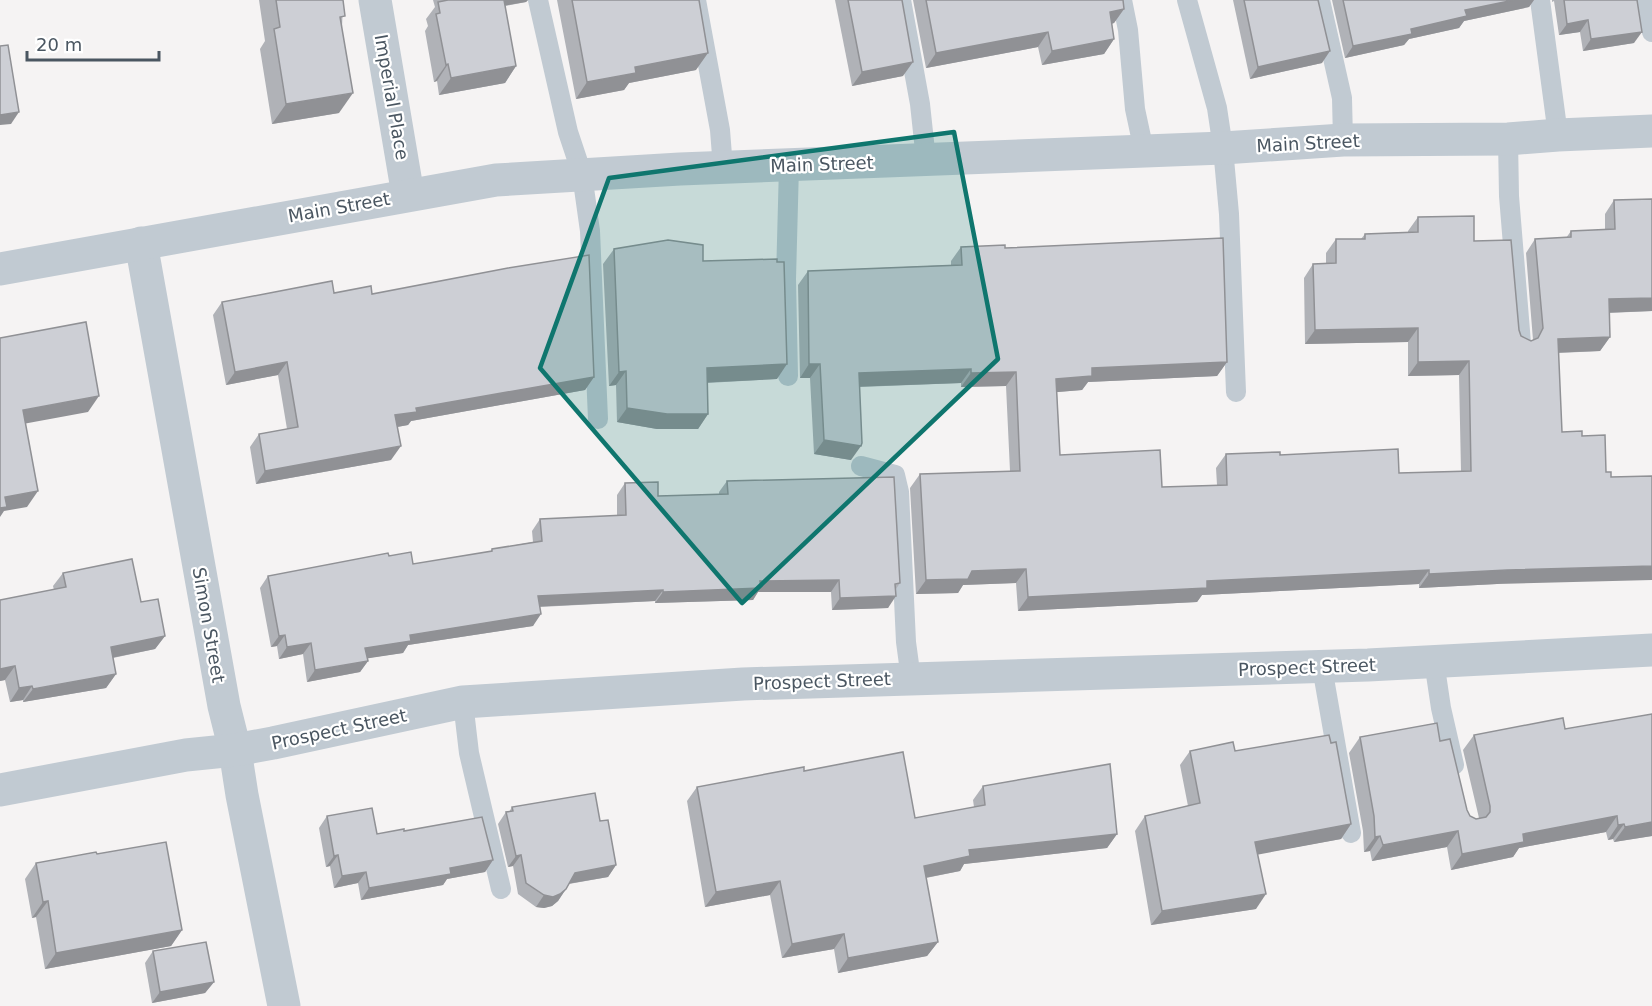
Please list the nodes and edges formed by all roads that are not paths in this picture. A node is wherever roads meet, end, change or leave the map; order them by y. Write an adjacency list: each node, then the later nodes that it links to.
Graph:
1 (375, 0): 21 (street, Imperial Place)
2 (538, 0): 20 (lane)
3 (696, 0): 19 (lane)
4 (901, 0): 17 (lane)
5 (1122, 0): 16 (lane)
6 (1187, 0): 15 (lane)
7 (1320, 0): 13 (lane)
8 (1540, 0): 12 (lane)
9 (1645, 0): 10 (lane)
10 (1652, 32)
11 (1652, 131): 12 (street, Main Street)
12 (1558, 135): 14 (street, Main Street)
13 (1343, 140): 14 (street, Main Street); 15 (street, Main Street)
14 (1508, 140): 24 (lane)
15 (1224, 148): 16 (street, Main Street); 26 (lane)
16 (1144, 151): 17 (street, Main Street)
17 (926, 159): 18 (street, Main Street)
18 (789, 166): 19 (street, Main Street); 25 (lane)
19 (723, 168): 20 (street, Main Street)
20 (582, 174): 21 (street, Main Street); 27 (lane)
21 (408, 195): 22 (street, Main Street)
22 (141, 243): 23 (street, Main Street); 34 (street, Simon Street)
23 (0, 269)
24 (1521, 343)
25 (788, 376)
26 (1236, 392)
27 (598, 419)
28 (861, 466): 32 (lane)
29 (1652, 650): 30 (street, Prospect Street)
30 (1434, 662): 31 (street, Prospect Street); 35 (lane)
31 (1322, 667): 32 (street, Prospect Street); 37 (lane)
32 (911, 679): 33 (street, Prospect Street)
33 (463, 702): 34 (street, Prospect Street); 38 (lane)
34 (235, 750): 36 (street, Prospect Street); 39 (street, Simon Street)
35 (1460, 788)
36 (0, 790)
37 (1351, 833)
38 (501, 889)
39 (284, 1006)

